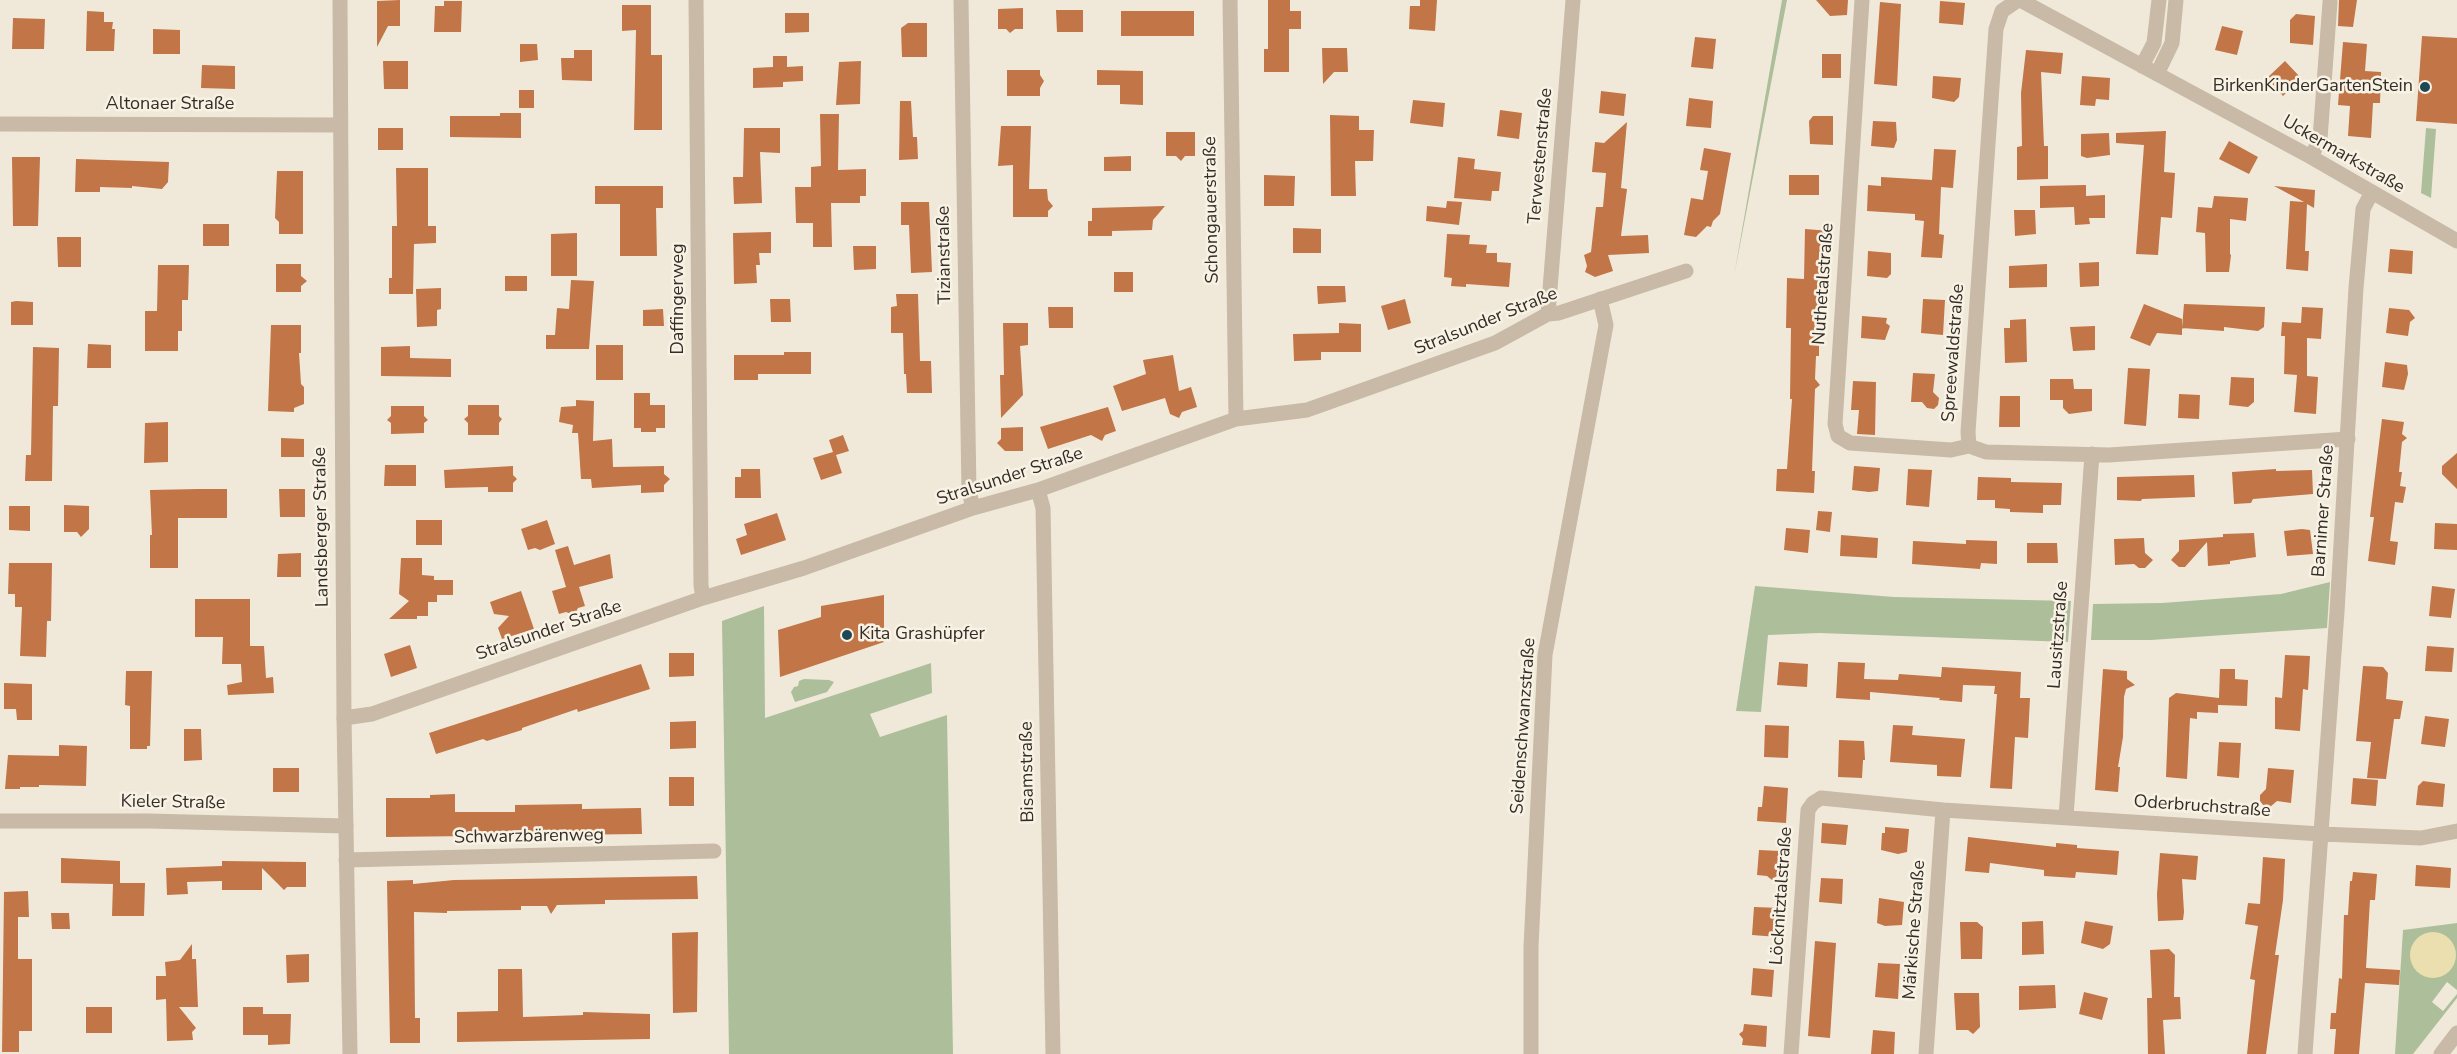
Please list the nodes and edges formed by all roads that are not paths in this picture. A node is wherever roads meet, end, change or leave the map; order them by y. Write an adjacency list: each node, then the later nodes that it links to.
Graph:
1 (340, 0): 14 (street, Landsberger Straße)
2 (696, 0): 27 (street, Daffingerweg)
3 (961, 0): 26 (street, Tizianstraße)
4 (1230, 0): 21 (street, Schongauerstraße)
5 (1574, 0): 20 (street, Terwestenstraße)
6 (1862, 0): 23 (street, Nuthetalstraße)
7 (2019, 0): 11 (street, Uckermarkstraße); 23 (street, Spreewaldstraße)
8 (2159, 0): 11 (street)
9 (2176, 0): 12 (street)
10 (2330, 2): 15 (street)
11 (2142, 66): 12 (street, Uckermarkstraße)
12 (2157, 74): 15 (street, Uckermarkstraße)
13 (0, 124): 14 (street, Altonaer Straße)
14 (339, 125): 28 (street, Landsberger Straße)
15 (2311, 157): 16 (street, Uckermarkstraße)
16 (2372, 192): 17 (street, Uckermarkstraße); 22 (street, Barnimer Straße)
17 (2457, 242)
18 (1686, 271): 19 (street, Stralsunder Straße)
19 (1600, 299): 20 (street, Stralsunder Straße); 40 (street, Seidenschwanzstraße)
20 (1548, 315): 21 (street, Stralsunder Straße)
21 (1236, 419): 25 (street, Stralsunder Straße)
22 (2348, 439): 24 (street, Spreewaldstraße); 34 (street, Barnimer Straße)
23 (1969, 446): 24 (street, Spreewaldstraße)
24 (2092, 454): 30 (street, Lausitzstraße)
25 (1038, 490): 26 (street, Stralsunder Straße); 39 (street, Bisamstraße)
26 (973, 508): 27 (street, Stralsunder Straße)
27 (704, 598): 28 (street, Stralsunder Straße)
28 (344, 718): 32 (street, Landsberger Straße)
29 (1943, 810): 30 (street, Oderbruchstraße); 41 (street, Löcknitztalstraße); 42 (street, Märkische Straße)
30 (2066, 817): 34 (street, Oderbruchstraße)
31 (0, 821): 32 (street, Kieler Straße)
32 (346, 826): 36 (street, Landsberger Straße)
33 (2457, 831): 34 (street, Oderbruchstraße)
34 (2321, 834): 43 (street)
35 (714, 851): 36 (street, Schwarzbärenweg)
36 (346, 860): 38 (street, Landsberger Straße)
37 (2457, 1034): 44 (street)
38 (350, 1054)
39 (1053, 1054)
40 (1531, 1054)
41 (1791, 1054)
42 (1926, 1054)
43 (2305, 1054)
44 (2441, 1054)

